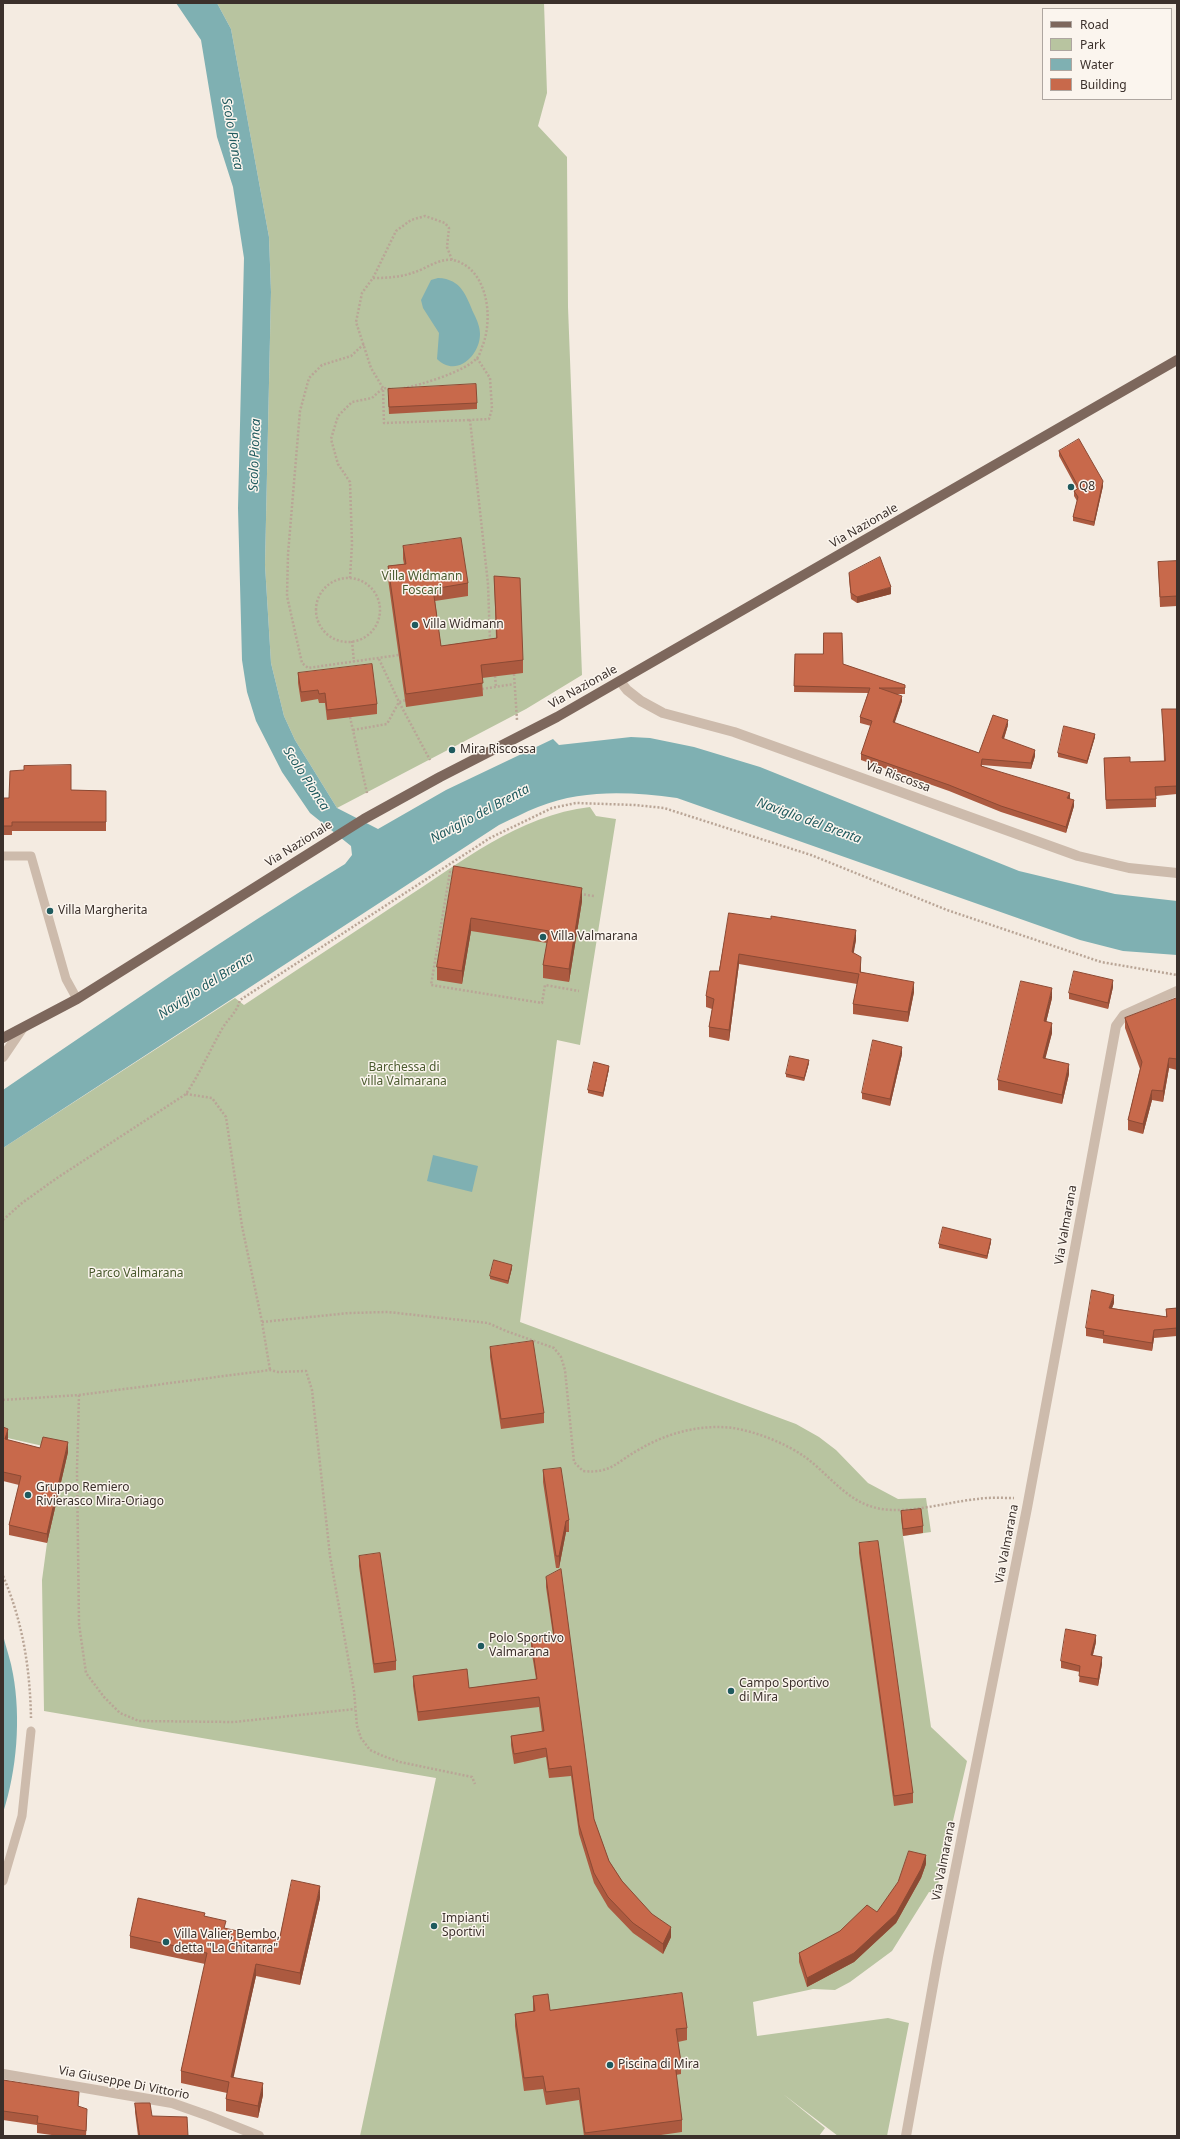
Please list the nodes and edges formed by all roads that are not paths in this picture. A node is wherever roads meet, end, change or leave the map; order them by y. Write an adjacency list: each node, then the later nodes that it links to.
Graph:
1 (1177, 360): 2 (main road, Via Nazionale)
2 (620, 681): 4 (street, Via Riscossa); 6 (main road, Via Nazionale)
3 (3, 856): 6 (lane)
4 (1177, 873)
5 (1177, 992): 14 (street, Via Valmarana)
6 (77, 999): 7 (main road, Via Nazionale)
7 (22, 1029): 8 (main road, Via Nazionale); 9 (street)
8 (3, 1038)
9 (3, 1057)
10 (31, 1731): 11 (lane)
11 (3, 1881)
12 (3, 2074): 13 (street, Via Giuseppe Di Vittorio)
13 (259, 2136)
14 (906, 2136)

